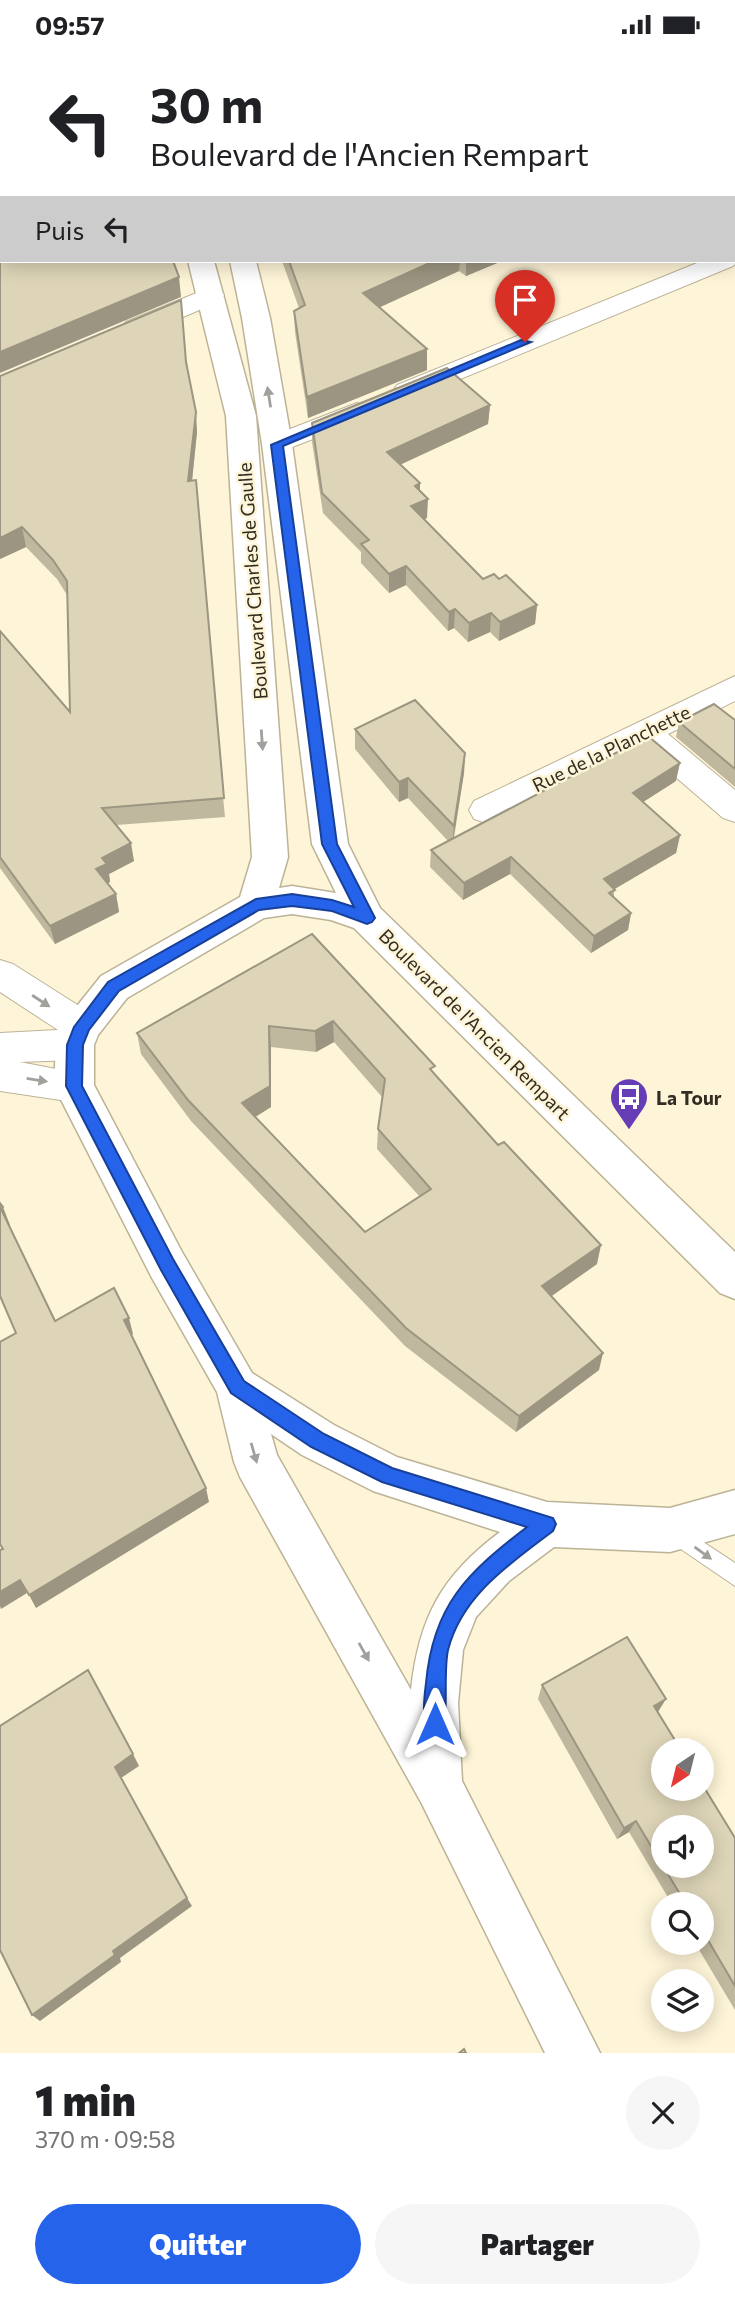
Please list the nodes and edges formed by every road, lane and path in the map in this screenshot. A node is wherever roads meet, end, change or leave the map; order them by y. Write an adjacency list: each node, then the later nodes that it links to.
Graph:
1 (202, 263): 4 (main road, Boulevard Charles de Gaulle)
2 (243, 263): 6 (main road, Boulevard Charles de Gaulle, one-way to 2)
3 (719, 263): 6 (street)
4 (211, 295): 5 (street); 11 (main road, Boulevard Charles de Gaulle, one-way to 11)
5 (112, 338)
6 (277, 445): 12 (main road, Boulevard Charles de Gaulle)
7 (735, 687): 8 (street, Rue de la Planchette)
8 (644, 731): 9 (street); 10 (street, Rue de la Planchette)
9 (735, 809)
10 (486, 810)
11 (256, 905): 12 (main road, Boulevard de l'Ancien Rempart); 14 (main road, Boulevard de l'Ancien Rempart)
12 (367, 918): 18 (main road, Boulevard de l'Ancien Rempart)
13 (0, 974): 14 (street, one-way to 14)
14 (79, 1036): 15 (street); 17 (main road)
15 (0, 1048)
16 (0, 1075): 17 (street, one-way to 17)
17 (74, 1086): 19 (main road)
18 (735, 1280)
19 (237, 1387): 21 (main road); 24 (main road, one-way to 24)
20 (735, 1512): 22 (main road)
21 (547, 1524): 22 (main road); 24 (main road)
22 (670, 1530): 23 (lane, one-way to 23)
23 (735, 1576)
24 (439, 1787): 25 (main road)
25 (573, 2053)

